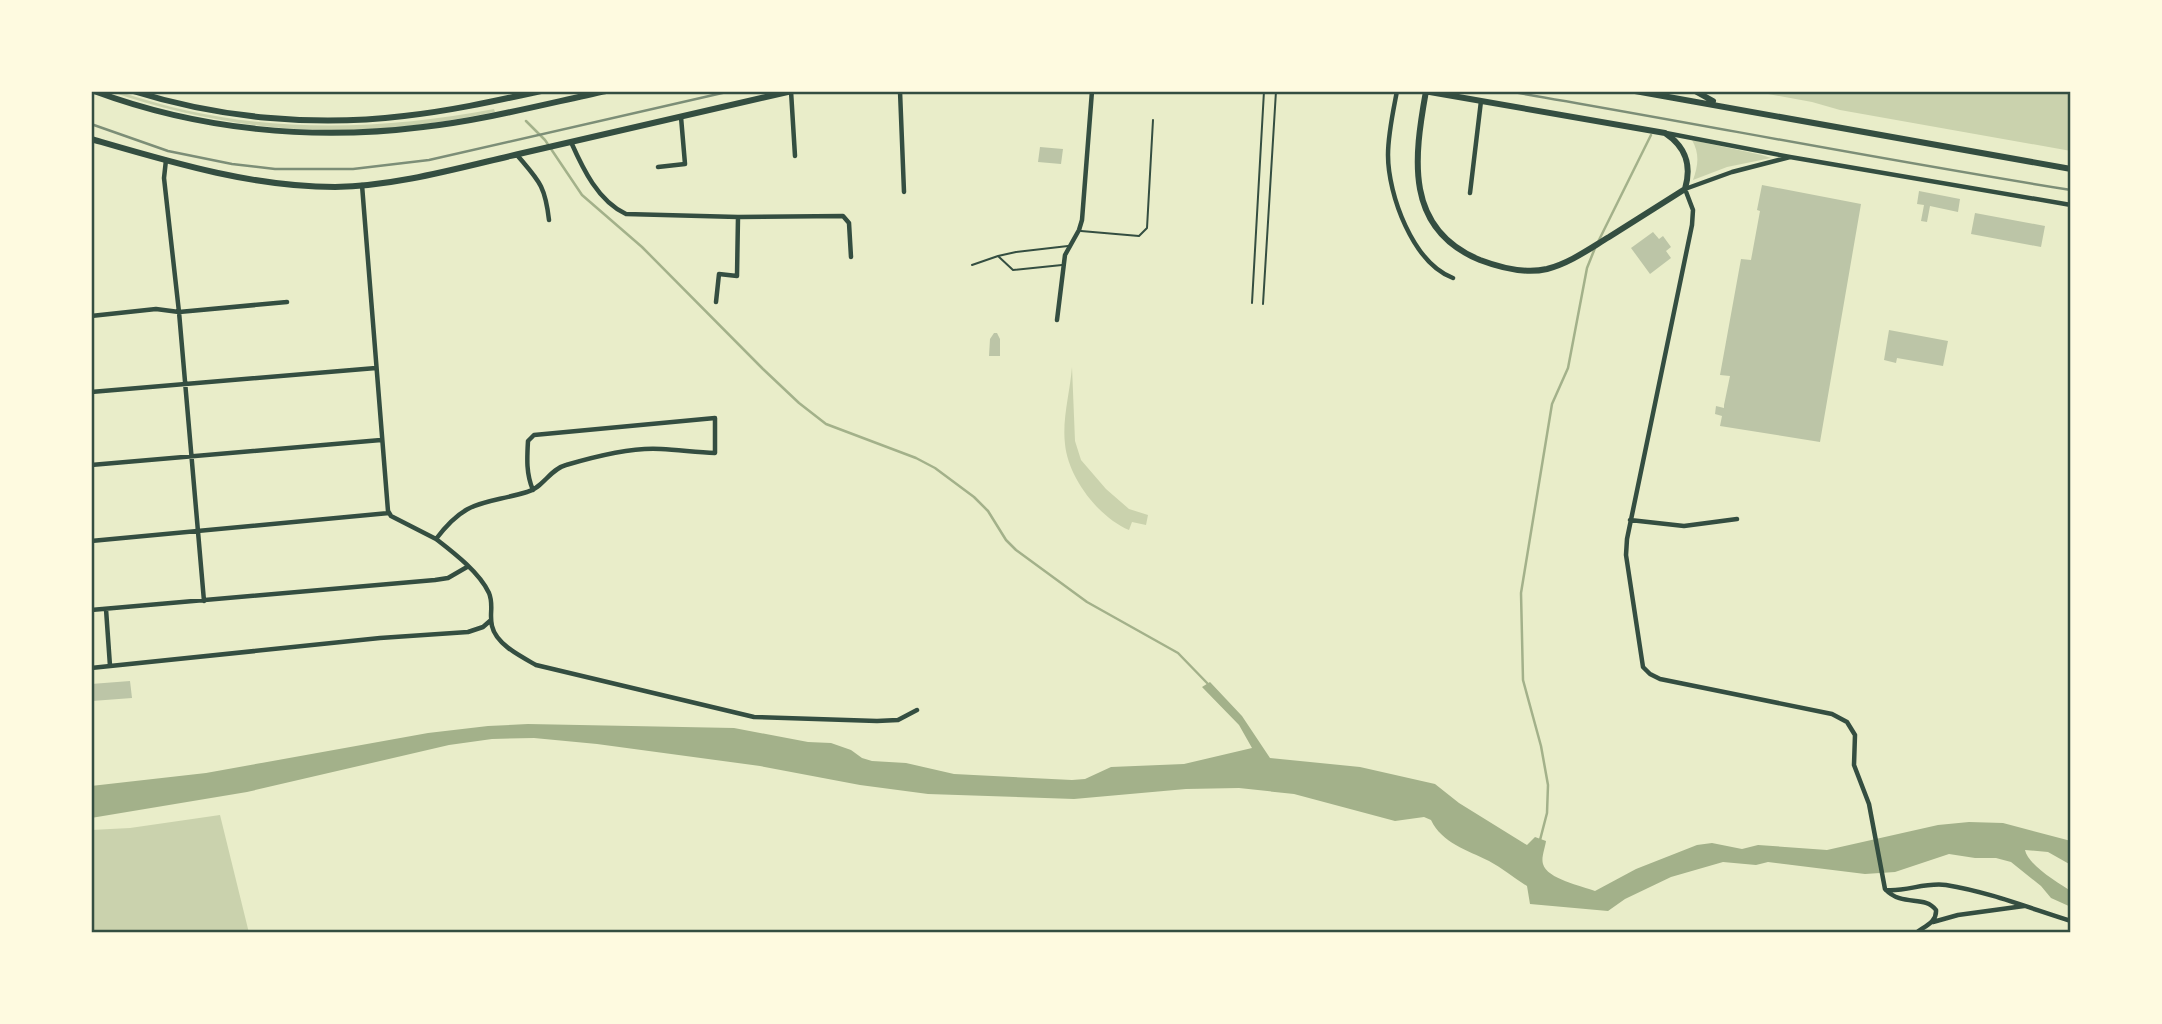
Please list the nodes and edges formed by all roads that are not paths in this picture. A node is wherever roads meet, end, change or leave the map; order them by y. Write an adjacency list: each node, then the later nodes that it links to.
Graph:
1 (93, 91): 18 (main road)
2 (133, 91): 14 (main road)
3 (541, 91): 14 (main road)
4 (606, 91): 15 (main road)
5 (792, 91): 19 (main road); 25 (street)
6 (900, 91): 32 (street)
7 (1092, 91): 37 (street)
8 (1264, 91): 46 (lane)
9 (1276, 91): 47 (lane)
10 (1397, 91): 43 (street)
11 (1425, 91): 16 (main road); 31 (main road)
12 (1635, 91): 17 (main road)
13 (1695, 91): 17 (main road)
14 (532, 93): 18 (main road)
15 (578, 94): 18 (main road)
16 (1481, 101): 21 (main road); 33 (street)
17 (1717, 104): 29 (main road)
18 (535, 106)
19 (681, 117): 23 (main road); 28 (street)
20 (1153, 120): 37 (lane)
21 (1665, 132): 26 (street); 31 (main road)
22 (91, 139): 27 (main road)
23 (571, 142): 24 (main road); 35 (street)
24 (517, 155): 30 (main road); 36 (street)
25 (795, 156)
26 (1790, 157): 31 (street); 34 (street)
27 (166, 160): 30 (main road); 48 (street)
28 (658, 167)
29 (2071, 169)
30 (362, 185): 51 (street)
31 (1685, 189): 60 (street)
32 (904, 192)
33 (1470, 193)
34 (2071, 205)
35 (738, 217): 40 (street); 45 (street)
36 (549, 220)
37 (1079, 230): 38 (street)
38 (1069, 246): 39 (lane); 42 (street)
39 (998, 256): 41 (lane); 42 (lane)
40 (851, 257)
41 (972, 265)
42 (1062, 265): 50 (street)
43 (1453, 278)
44 (287, 302): 48 (street)
45 (716, 302)
46 (1252, 303)
47 (1263, 304)
48 (179, 312): 49 (street); 52 (street)
49 (91, 316)
50 (1057, 320)
51 (376, 368): 52 (street); 54 (street)
52 (184, 383): 53 (street); 55 (street)
53 (91, 392)
54 (382, 440): 55 (street); 58 (street)
55 (191, 456): 56 (street); 61 (street)
56 (91, 465)
57 (533, 490): 57 (street); 62 (street)
58 (389, 513): 61 (street); 62 (street)
59 (1737, 519): 60 (street)
60 (1630, 520): 72 (street)
61 (198, 532): 63 (street); 65 (street)
62 (436, 539): 64 (street)
63 (91, 541)
64 (467, 567): 65 (street); 68 (street)
65 (204, 601): 67 (street)
66 (91, 610): 67 (street)
67 (106, 610): 69 (street)
68 (491, 620): 69 (street); 71 (street)
69 (110, 666): 70 (street)
70 (91, 668)
71 (917, 710)
72 (1885, 889): 73 (street); 75 (street)
73 (2026, 906): 74 (street); 75 (street)
74 (2071, 921)
75 (1932, 922): 76 (street)
76 (1916, 933)

